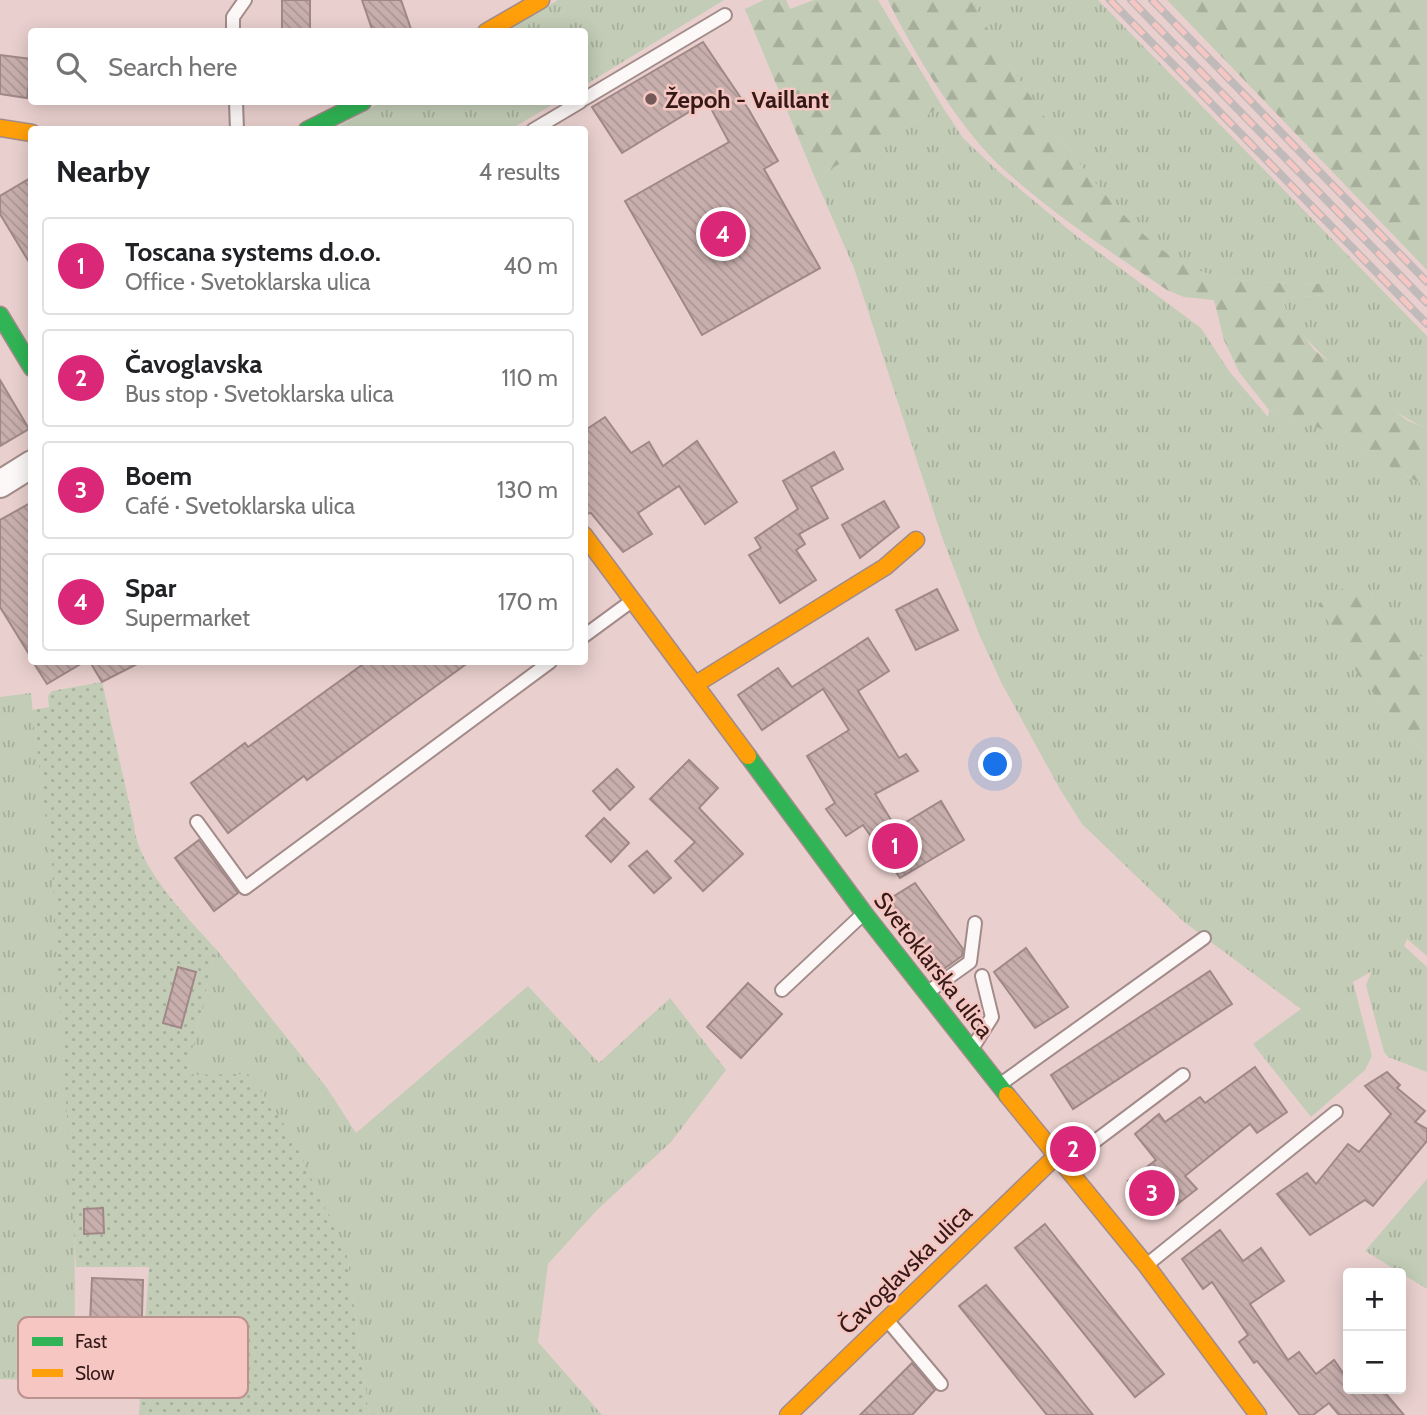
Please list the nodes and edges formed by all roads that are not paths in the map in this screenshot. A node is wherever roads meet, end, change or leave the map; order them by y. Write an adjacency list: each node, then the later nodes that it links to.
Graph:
1 (245, 0): 4 (lane)
2 (541, 0): 5 (street)
3 (724, 15): 6 (lane)
4 (233, 28)
5 (493, 28)
6 (588, 97)
7 (236, 105): 10 (lane)
8 (357, 105): 11 (street)
9 (575, 105): 12 (lane)
10 (237, 126)
11 (315, 126)
12 (540, 126)
13 (0, 128): 14 (street)
14 (28, 136)
15 (0, 315): 16 (street)
16 (28, 361)
17 (28, 466): 18 (street)
18 (0, 484)
19 (588, 540): 21 (street, Svetoklarska ulica)
20 (916, 540): 24 (street)
21 (635, 599): 22 (lane); 24 (street, Svetoklarska ulica)
22 (588, 633)
23 (546, 665): 25 (lane)
24 (696, 684): 26 (street, Svetoklarska ulica)
25 (197, 822)
26 (864, 913): 30 (lane); 31 (street, Svetoklarska ulica)
27 (975, 923): 31 (lane)
28 (1203, 938): 34 (lane)
29 (982, 976): 32 (lane)
30 (782, 990)
31 (926, 993): 32 (street, Svetoklarska ulica)
32 (971, 1050): 34 (street, Svetoklarska ulica)
33 (1183, 1076): 36 (lane)
34 (999, 1086): 36 (street, Svetoklarska ulica)
35 (1336, 1112): 37 (lane)
36 (1059, 1161): 37 (street, Svetoklarska ulica); 38 (street, Čavoglavska ulica)
37 (1146, 1265): 41 (street, Svetoklarska ulica)
38 (886, 1318): 39 (lane); 40 (street, Čavoglavska ulica)
39 (941, 1384)
40 (788, 1415)
41 (1258, 1415)

